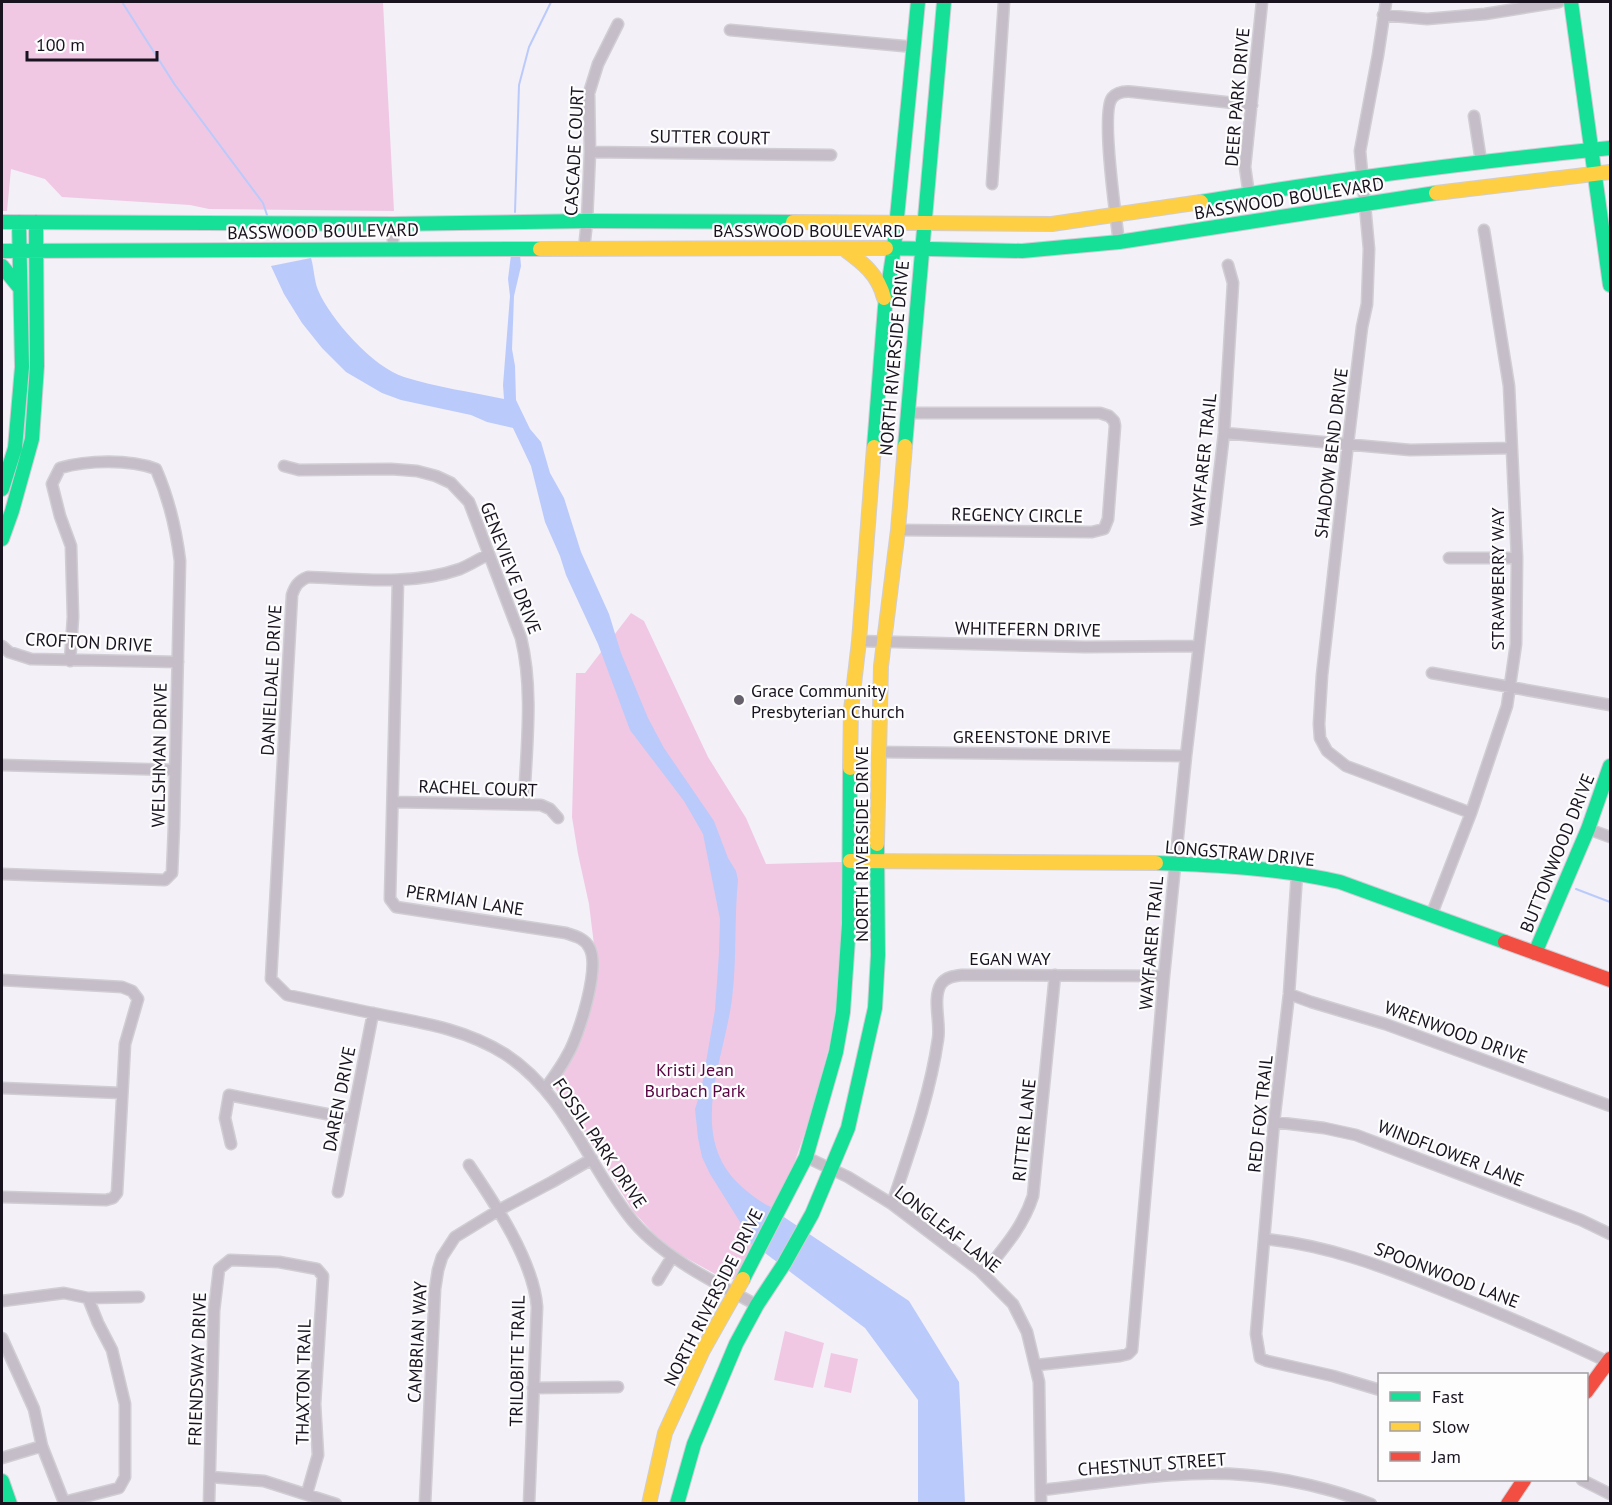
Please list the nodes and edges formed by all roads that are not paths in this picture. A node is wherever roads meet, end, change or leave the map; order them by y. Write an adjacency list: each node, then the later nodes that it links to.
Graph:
1 (918, 2): 11 (main road, NORTH RIVERSIDE DRIVE)
2 (944, 2): 31 (main road, NORTH RIVERSIDE DRIVE)
3 (1004, 2): 21 (street)
4 (1261, 2): 12 (street, DEER PARK DRIVE)
5 (1386, 2): 8 (street, SHADOW BEND DRIVE)
6 (1559, 2): 8 (street)
7 (1571, 2): 15 (main road)
8 (1383, 15): 20 (street, SHADOW BEND DRIVE)
9 (618, 24): 16 (street, CASCADE COURT)
10 (730, 30): 11 (street)
11 (914, 46): 30 (main road, NORTH RIVERSIDE DRIVE)
12 (1252, 105): 22 (street, DEER PARK DRIVE); 24 (street)
13 (1474, 117): 18 (street)
14 (1611, 148): 15 (main road, BASSWOOD BOULEVARD)
15 (1593, 150): 18 (main road, BASSWOOD BOULEVARD); 19 (main road)
16 (590, 152): 17 (street, SUTTER COURT); 25 (street, CASCADE COURT)
17 (831, 155)
18 (1481, 161): 20 (main road, BASSWOOD BOULEVARD)
19 (1603, 173): 23 (main road, BASSWOOD BOULEVARD); 44 (main road)
20 (1363, 178): 22 (main road, BASSWOOD BOULEVARD); 23 (street, SHADOW BEND DRIVE)
21 (992, 184)
22 (1250, 195): 24 (main road, BASSWOOD BOULEVARD)
23 (1366, 204): 33 (main road, BASSWOOD BOULEVARD); 49 (street, SHADOW BEND DRIVE)
24 (1116, 216): 31 (main road, BASSWOOD BOULEVARD); 33 (street)
25 (587, 221): 29 (main road, BASSWOOD BOULEVARD); 30 (main road, BASSWOOD BOULEVARD); 37 (street, CASCADE COURT)
26 (2, 222): 27 (main road, BASSWOOD BOULEVARD)
27 (19, 222): 28 (main road, BASSWOOD BOULEVARD); 40 (main road)
28 (36, 222): 29 (main road, BASSWOOD BOULEVARD); 41 (main road)
29 (393, 224): 34 (street)
30 (896, 224): 31 (main road, BASSWOOD BOULEVARD); 35 (main road, NORTH RIVERSIDE DRIVE)
31 (924, 224): 36 (main road, NORTH RIVERSIDE DRIVE)
32 (1484, 230): 50 (street, STRAWBERRY WAY)
33 (1119, 242): 36 (main road, BASSWOOD BOULEVARD)
34 (393, 248): 37 (main road, BASSWOOD BOULEVARD); 41 (main road, BASSWOOD BOULEVARD)
35 (894, 248): 36 (main road, BASSWOOD BOULEVARD); 38 (main road, BASSWOOD BOULEVARD); 46 (main road, NORTH RIVERSIDE DRIVE)
36 (922, 248): 47 (main road, NORTH RIVERSIDE DRIVE)
37 (584, 249): 38 (main road, BASSWOOD BOULEVARD)
38 (844, 249): 46 (main road)
39 (2, 250): 40 (main road, BASSWOOD BOULEVARD)
40 (18, 250): 41 (main road, BASSWOOD BOULEVARD); 45 (main road)
41 (37, 251): 54 (main road)
42 (1228, 265): 48 (street, WAYFARER TRAIL)
43 (2, 266): 45 (main road)
44 (1611, 285)
45 (19, 287): 52 (main road)
46 (885, 307): 59 (main road, NORTH RIVERSIDE DRIVE)
47 (907, 413): 53 (main road, NORTH RIVERSIDE DRIVE); 53 (street, REGENCY CIRCLE)
48 (1224, 433): 49 (street); 62 (street, WAYFARER TRAIL)
49 (1348, 443): 50 (street); 75 (street, SHADOW BEND DRIVE)
50 (1511, 448): 57 (street, STRAWBERRY WAY)
51 (284, 465): 55 (street, GENEVIEVE DRIVE)
52 (2, 489)
53 (898, 530): 60 (main road, NORTH RIVERSIDE DRIVE)
54 (2, 539)
55 (489, 554): 58 (street, DANIELDALE DRIVE); 74 (street, GENEVIEVE DRIVE)
56 (1449, 558): 57 (street)
57 (1517, 558): 66 (street, STRAWBERRY WAY)
58 (398, 580): 73 (street, PERMIAN LANE); 88 (street, DANIELDALE DRIVE)
59 (859, 641): 60 (street, WHITEFERN DRIVE); 79 (main road, NORTH RIVERSIDE DRIVE)
60 (884, 642): 62 (street, WHITEFERN DRIVE); 68 (main road, NORTH RIVERSIDE DRIVE)
61 (2, 646): 63 (street, CROFTON DRIVE)
62 (1198, 646): 69 (street, WAYFARER TRAIL)
63 (70, 661): 64 (street, CROFTON DRIVE); 64 (street, WELSHMAN DRIVE)
64 (178, 662): 72 (street, WELSHMAN DRIVE)
65 (1432, 673): 66 (street)
66 (1511, 688): 67 (street); 75 (street, STRAWBERRY WAY)
67 (1611, 705)
68 (878, 752): 69 (street, GREENSTONE DRIVE); 80 (main road, NORTH RIVERSIDE DRIVE)
69 (1186, 756): 81 (street, WAYFARER TRAIL)
70 (2, 765): 72 (street)
71 (1611, 766): 77 (main road, BUTTONWOOD DRIVE)
72 (174, 770): 83 (street, WELSHMAN DRIVE)
73 (393, 802): 74 (street, RACHEL COURT); 94 (street, PERMIAN LANE)
74 (524, 804): 76 (street, RACHEL COURT)
75 (1471, 813): 84 (street, STRAWBERRY WAY)
76 (558, 818)
77 (1588, 829): 78 (street); 85 (main road, BUTTONWOOD DRIVE)
78 (1611, 837)
79 (850, 861): 80 (main road, LONGSTRAW DRIVE); 100 (main road, NORTH RIVERSIDE DRIVE)
80 (877, 861): 81 (main road, LONGSTRAW DRIVE); 103 (main road, NORTH RIVERSIDE DRIVE)
81 (1175, 864): 82 (main road, LONGSTRAW DRIVE); 87 (street, WAYFARER TRAIL)
82 (1297, 873): 84 (main road, LONGSTRAW DRIVE); 91 (street, RED FOX TRAIL)
83 (2, 874)
84 (1431, 916): 85 (main road, LONGSTRAW DRIVE)
85 (1535, 952): 90 (main road, LONGSTRAW DRIVE)
86 (1055, 975): 87 (street, EGAN WAY); 106 (street, EGAN WAY); 112 (street, RITTER LANE)
87 (1164, 976): 121 (street, WAYFARER TRAIL)
88 (271, 979): 92 (street, FOSSIL PARK DRIVE)
89 (2, 980): 95 (street)
90 (1611, 980)
91 (1289, 994): 96 (street, WRENWOOD DRIVE); 98 (street, RED FOX TRAIL)
92 (373, 1013): 94 (street, FOSSIL PARK DRIVE); 97 (street, DAREN DRIVE)
93 (2, 1088): 95 (street)
94 (545, 1089): 101 (street, FOSSIL PARK DRIVE)
95 (121, 1093): 105 (street)
96 (1611, 1106)
97 (352, 1119): 99 (street); 104 (street, DAREN DRIVE)
98 (1274, 1122): 108 (street, WINDFLOWER LANE); 109 (street, RED FOX TRAIL)
99 (231, 1144)
100 (806, 1157): 103 (street, LONGLEAF LANE); 114 (main road, NORTH RIVERSIDE DRIVE)
101 (592, 1159): 107 (street, CAMBRIAN WAY); 110 (street, FOSSIL PARK DRIVE)
102 (469, 1165): 107 (street, TRILOBITE TRAIL)
103 (832, 1169): 106 (street, LONGLEAF LANE); 118 (main road, NORTH RIVERSIDE DRIVE)
104 (338, 1192)
105 (2, 1197)
106 (892, 1204): 112 (street, LONGLEAF LANE)
107 (499, 1210): 122 (street, TRILOBITE TRAIL); 139 (street, CAMBRIAN WAY)
108 (1611, 1234)
109 (1264, 1239): 120 (street, SPOONWOOD LANE); 124 (street, RED FOX TRAIL)
110 (672, 1257): 113 (street); 114 (street, FOSSIL PARK DRIVE)
111 (320, 1272): 128 (street, FRIENDSWAY DRIVE); 133 (street, THAXTON TRAIL)
112 (983, 1274): 121 (street, LONGLEAF LANE)
113 (658, 1280)
114 (736, 1293): 118 (street, FOSSIL PARK DRIVE); 141 (main road, NORTH RIVERSIDE DRIVE)
115 (139, 1297): 116 (street)
116 (88, 1298): 117 (street); 136 (street)
117 (2, 1301)
118 (757, 1305): 142 (main road, NORTH RIVERSIDE DRIVE)
119 (2, 1338): 126 (street)
120 (1610, 1361): 125 (main road)
121 (1037, 1365): 132 (street, LONGLEAF LANE)
122 (533, 1388): 123 (street); 140 (street, TRILOBITE TRAIL)
123 (618, 1388)
124 (1378, 1389)
125 (1588, 1391)
126 (42, 1446): 127 (street); 136 (street)
127 (2, 1458)
128 (211, 1477): 133 (street); 137 (street, FRIENDSWAY DRIVE)
129 (2, 1481): 135 (main road)
130 (1523, 1481): 145 (main road)
131 (1586, 1481): 134 (street)
132 (1041, 1490): 143 (street, LONGLEAF LANE); 144 (street, CHESTNUT STREET)
133 (307, 1493): 138 (street)
134 (1611, 1494)
135 (10, 1503)
136 (64, 1503)
137 (209, 1503)
138 (336, 1503)
139 (425, 1503)
140 (529, 1503)
141 (649, 1503)
142 (677, 1503)
143 (1041, 1503)
144 (1371, 1503)
145 (1508, 1503)

